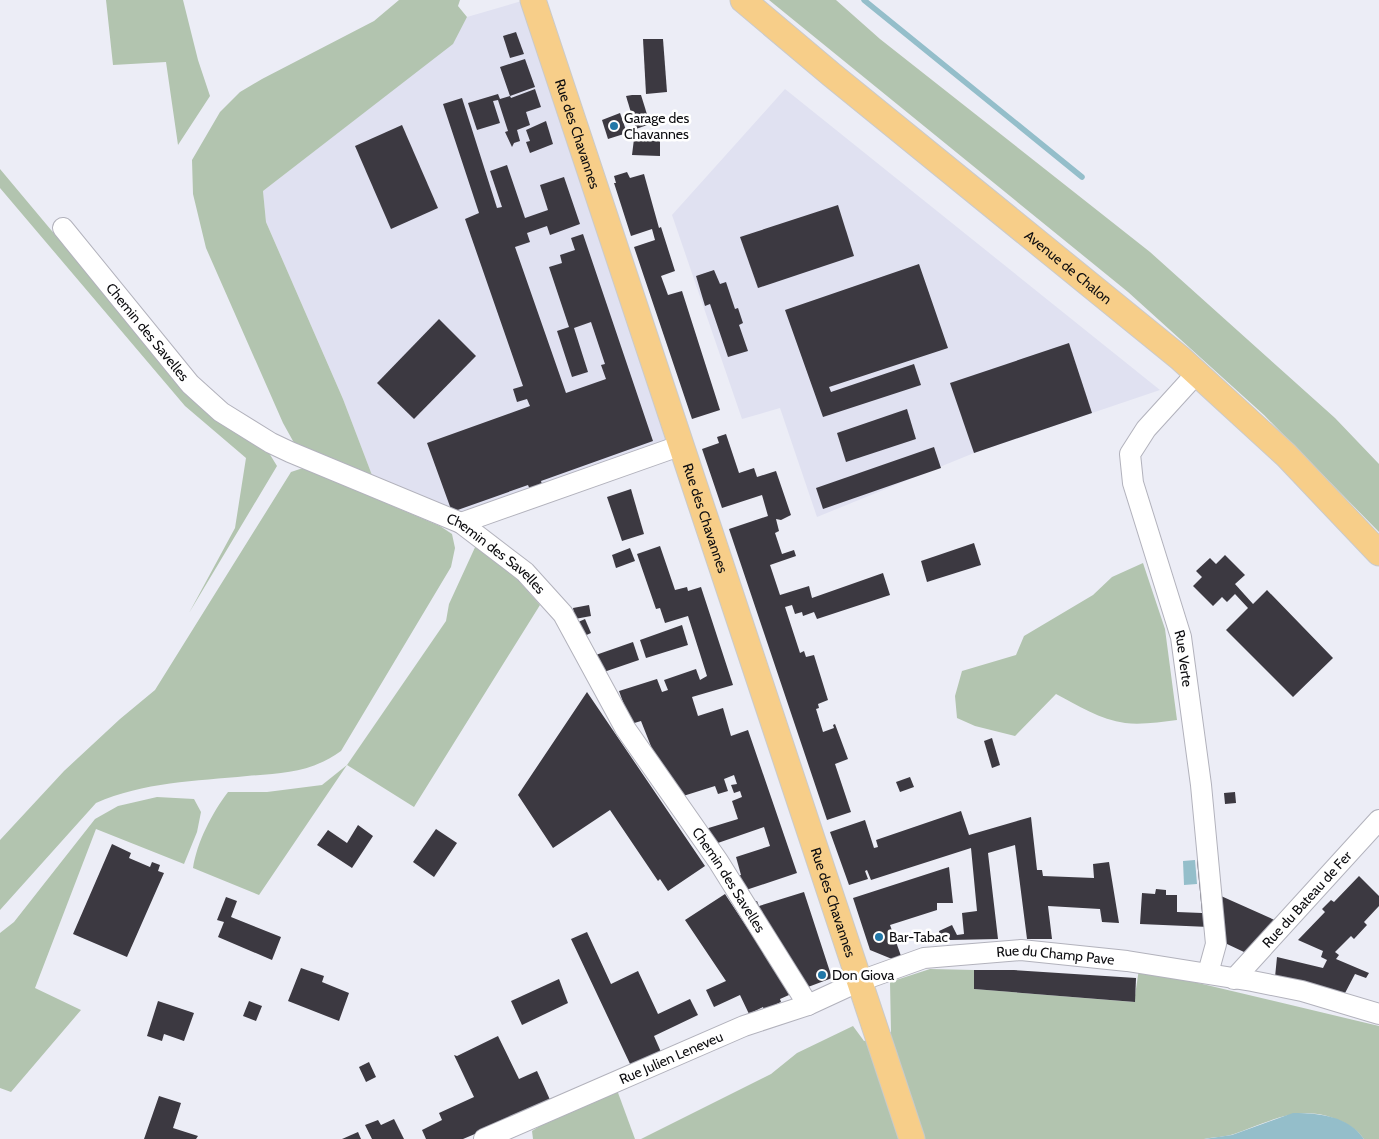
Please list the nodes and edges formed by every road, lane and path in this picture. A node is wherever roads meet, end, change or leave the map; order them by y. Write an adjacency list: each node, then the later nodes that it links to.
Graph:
1 (533, 0): 5 (main road, Rue des Chavannes)
2 (742, 0): 4 (main road, Avenue de Chalon)
3 (63, 228): 6 (street, Chemin des Savelles)
4 (1196, 374): 7 (main road, Avenue de Chalon); 9 (street, Rue Verte)
5 (682, 445): 6 (street); 11 (main road, Rue des Chavannes)
6 (461, 523): 12 (street, Chemin des Savelles)
7 (1379, 553)
8 (1379, 820): 10 (street, Rue du Bateau de Fer)
9 (1208, 973): 10 (street, Rue du Champ Pave); 11 (street, Rue du Champ Pave)
10 (1243, 980): 13 (street, Rue du Champ Pave)
11 (860, 981): 12 (street, Rue Julien Leneveu); 15 (main road, Rue des Chavannes)
12 (808, 1005): 14 (street, Rue Julien Leneveu)
13 (1379, 1014)
14 (484, 1139)
15 (912, 1139)

